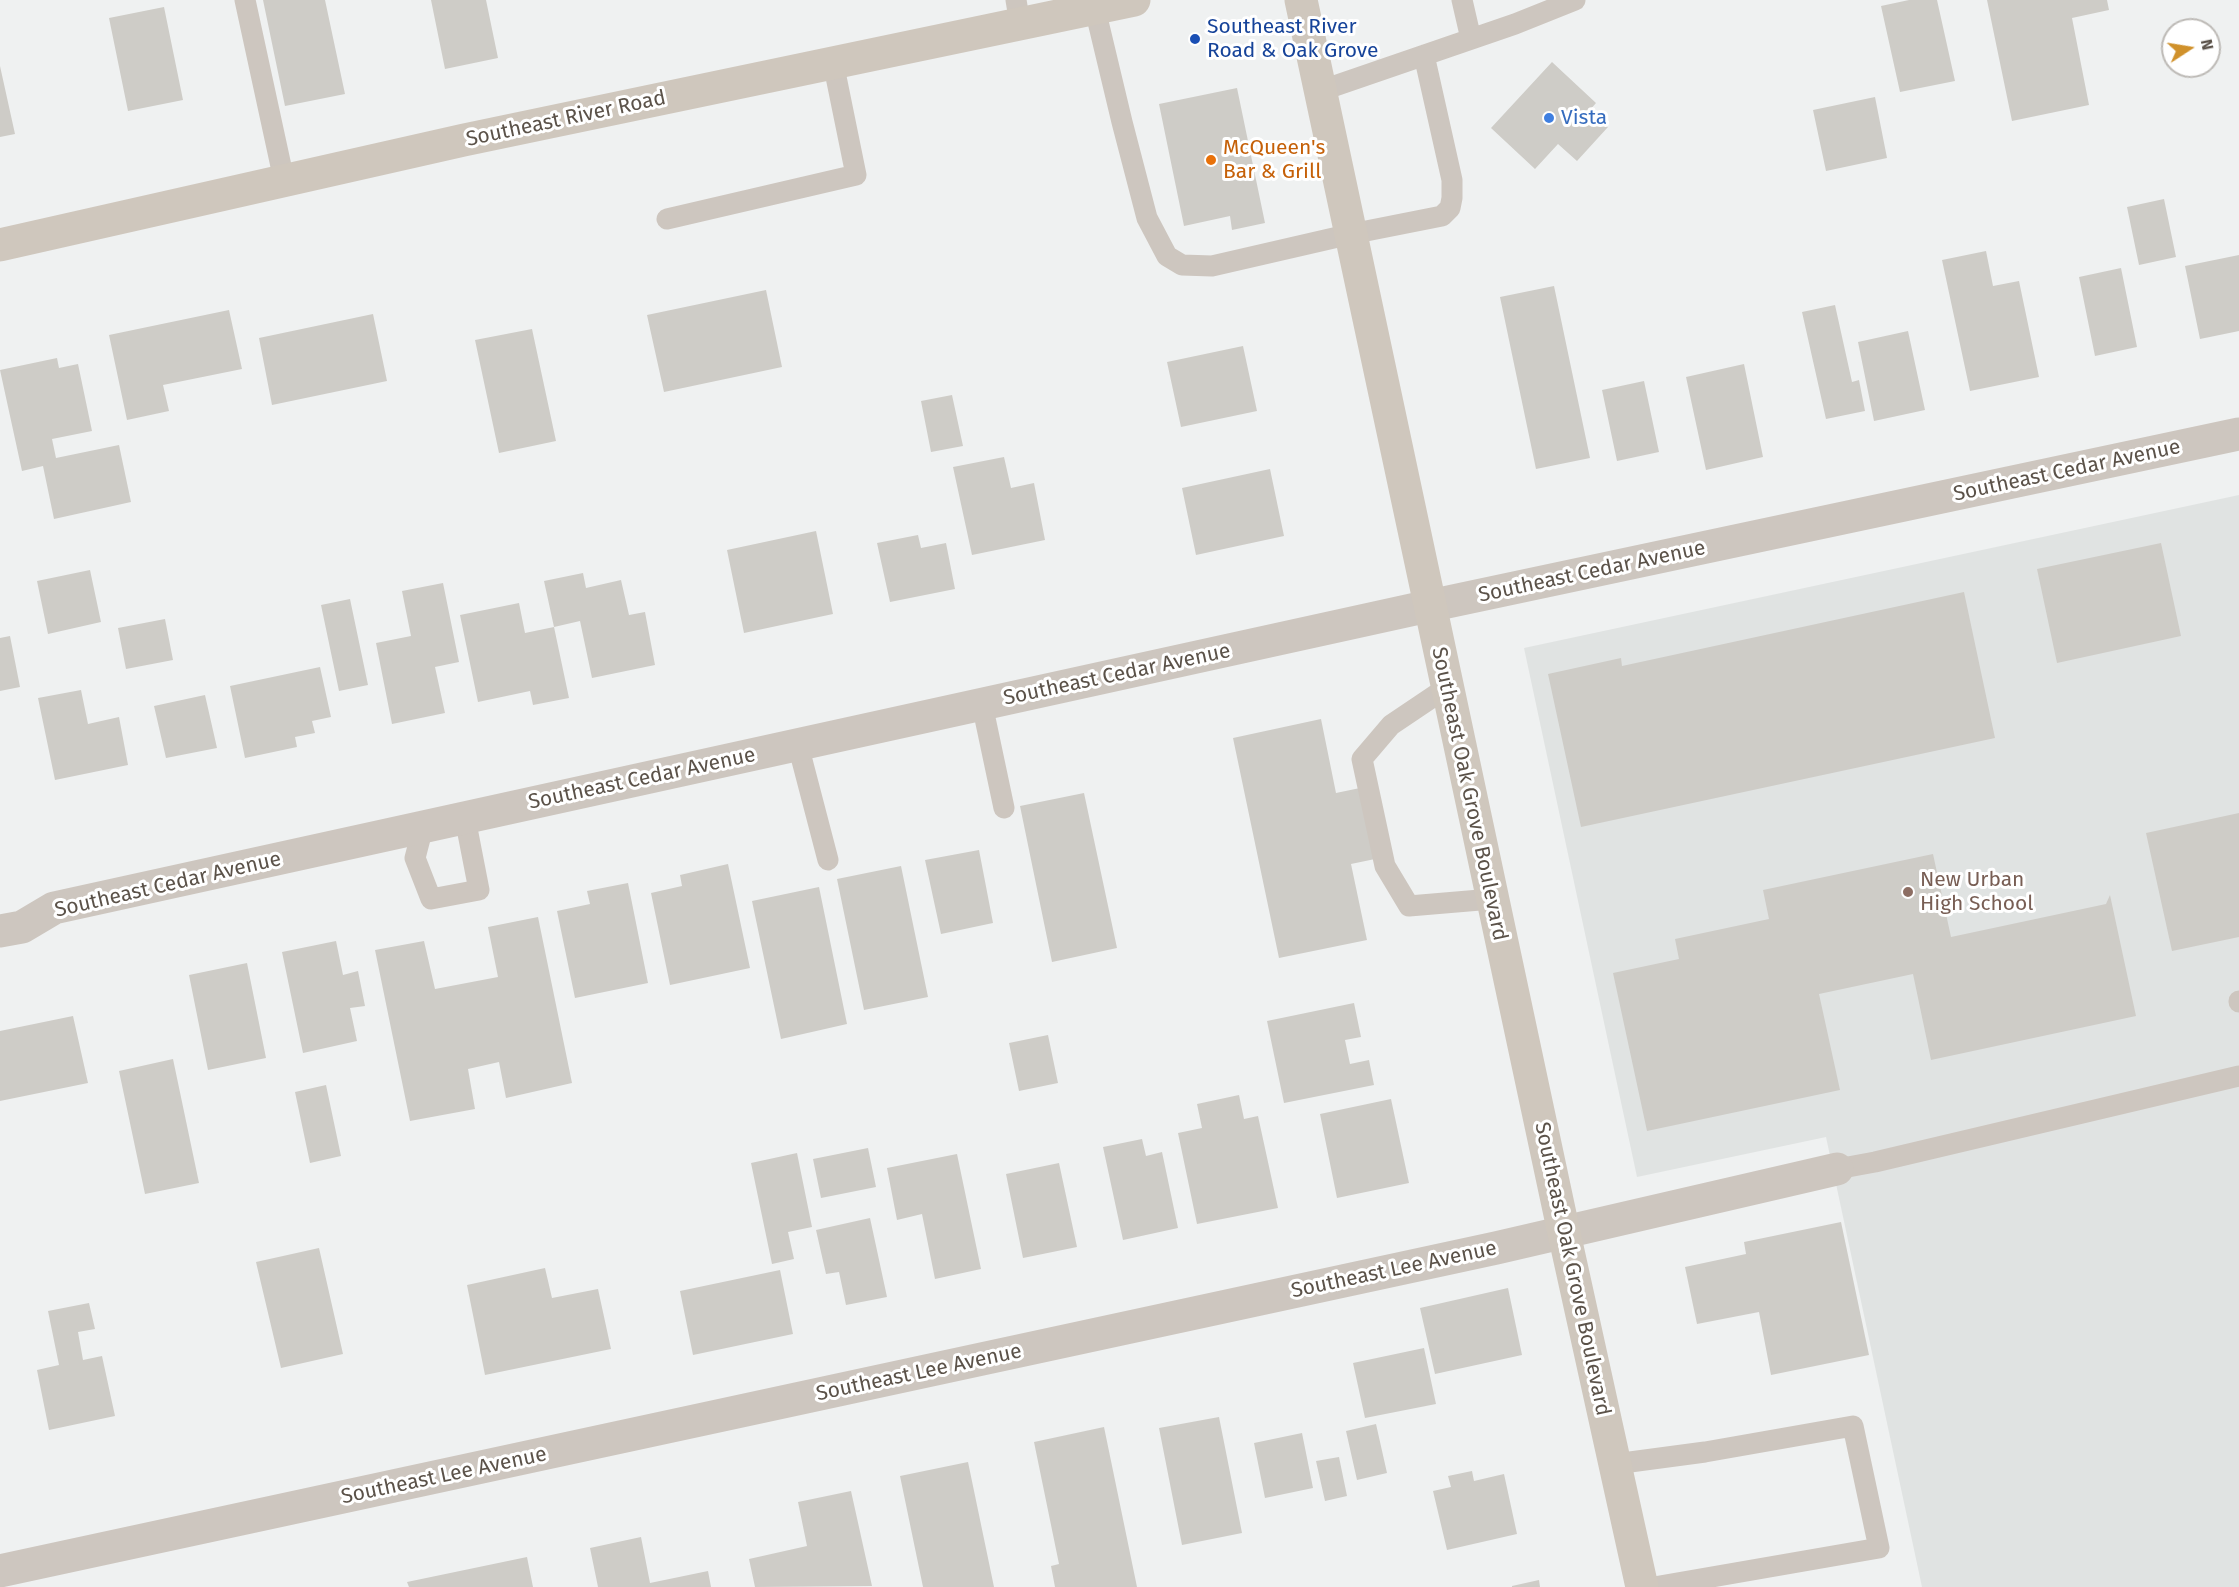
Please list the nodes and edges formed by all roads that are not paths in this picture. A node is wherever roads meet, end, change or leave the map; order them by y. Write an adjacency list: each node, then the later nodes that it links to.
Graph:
1 (245, 0): 12 (lane)
2 (1134, 0): 6 (street, Southeast River Road)
3 (1301, 0): 11 (street, Southeast Oak Grove Boulevard)
4 (1462, 0): 8 (lane)
5 (1575, 0): 8 (lane)
6 (1095, 9): 7 (street, Southeast River Road); 14 (lane)
7 (1018, 12): 10 (street, Southeast River Road)
8 (1471, 39): 9 (lane)
9 (1424, 55): 11 (lane); 14 (lane)
10 (833, 62): 12 (street, Southeast River Road); 13 (lane)
11 (1320, 90): 14 (street, Southeast Oak Grove Boulevard)
12 (284, 180): 15 (street, Southeast River Road)
13 (668, 219)
14 (1351, 234): 17 (street, Southeast Oak Grove Boulevard)
15 (0, 244)
16 (2239, 434): 17 (street, Southeast Cedar Avenue)
17 (1429, 606): 18 (street, Southeast Oak Grove Boulevard); 19 (street, Southeast Cedar Avenue)
18 (1446, 688): 25 (street, Southeast Oak Grove Boulevard); 25 (lane)
19 (982, 704): 20 (street, Southeast Cedar Avenue); 21 (lane)
20 (798, 745): 22 (street, Southeast Cedar Avenue); 24 (lane)
21 (1004, 808)
22 (465, 818): 23 (street, Southeast Cedar Avenue); 23 (lane)
23 (423, 827): 26 (street, Southeast Cedar Avenue)
24 (828, 860)
25 (1492, 899): 29 (street, Southeast Oak Grove Boulevard)
26 (0, 931)
27 (2239, 1076): 28 (lane)
28 (1837, 1169): 29 (street, Southeast Lee Avenue)
29 (1564, 1233): 30 (street, Southeast Oak Grove Boulevard); 31 (street, Southeast Lee Avenue)
30 (1615, 1464): 32 (street, Southeast Oak Grove Boulevard); 33 (lane)
31 (0, 1571)
32 (1642, 1587)
33 (1654, 1587)

